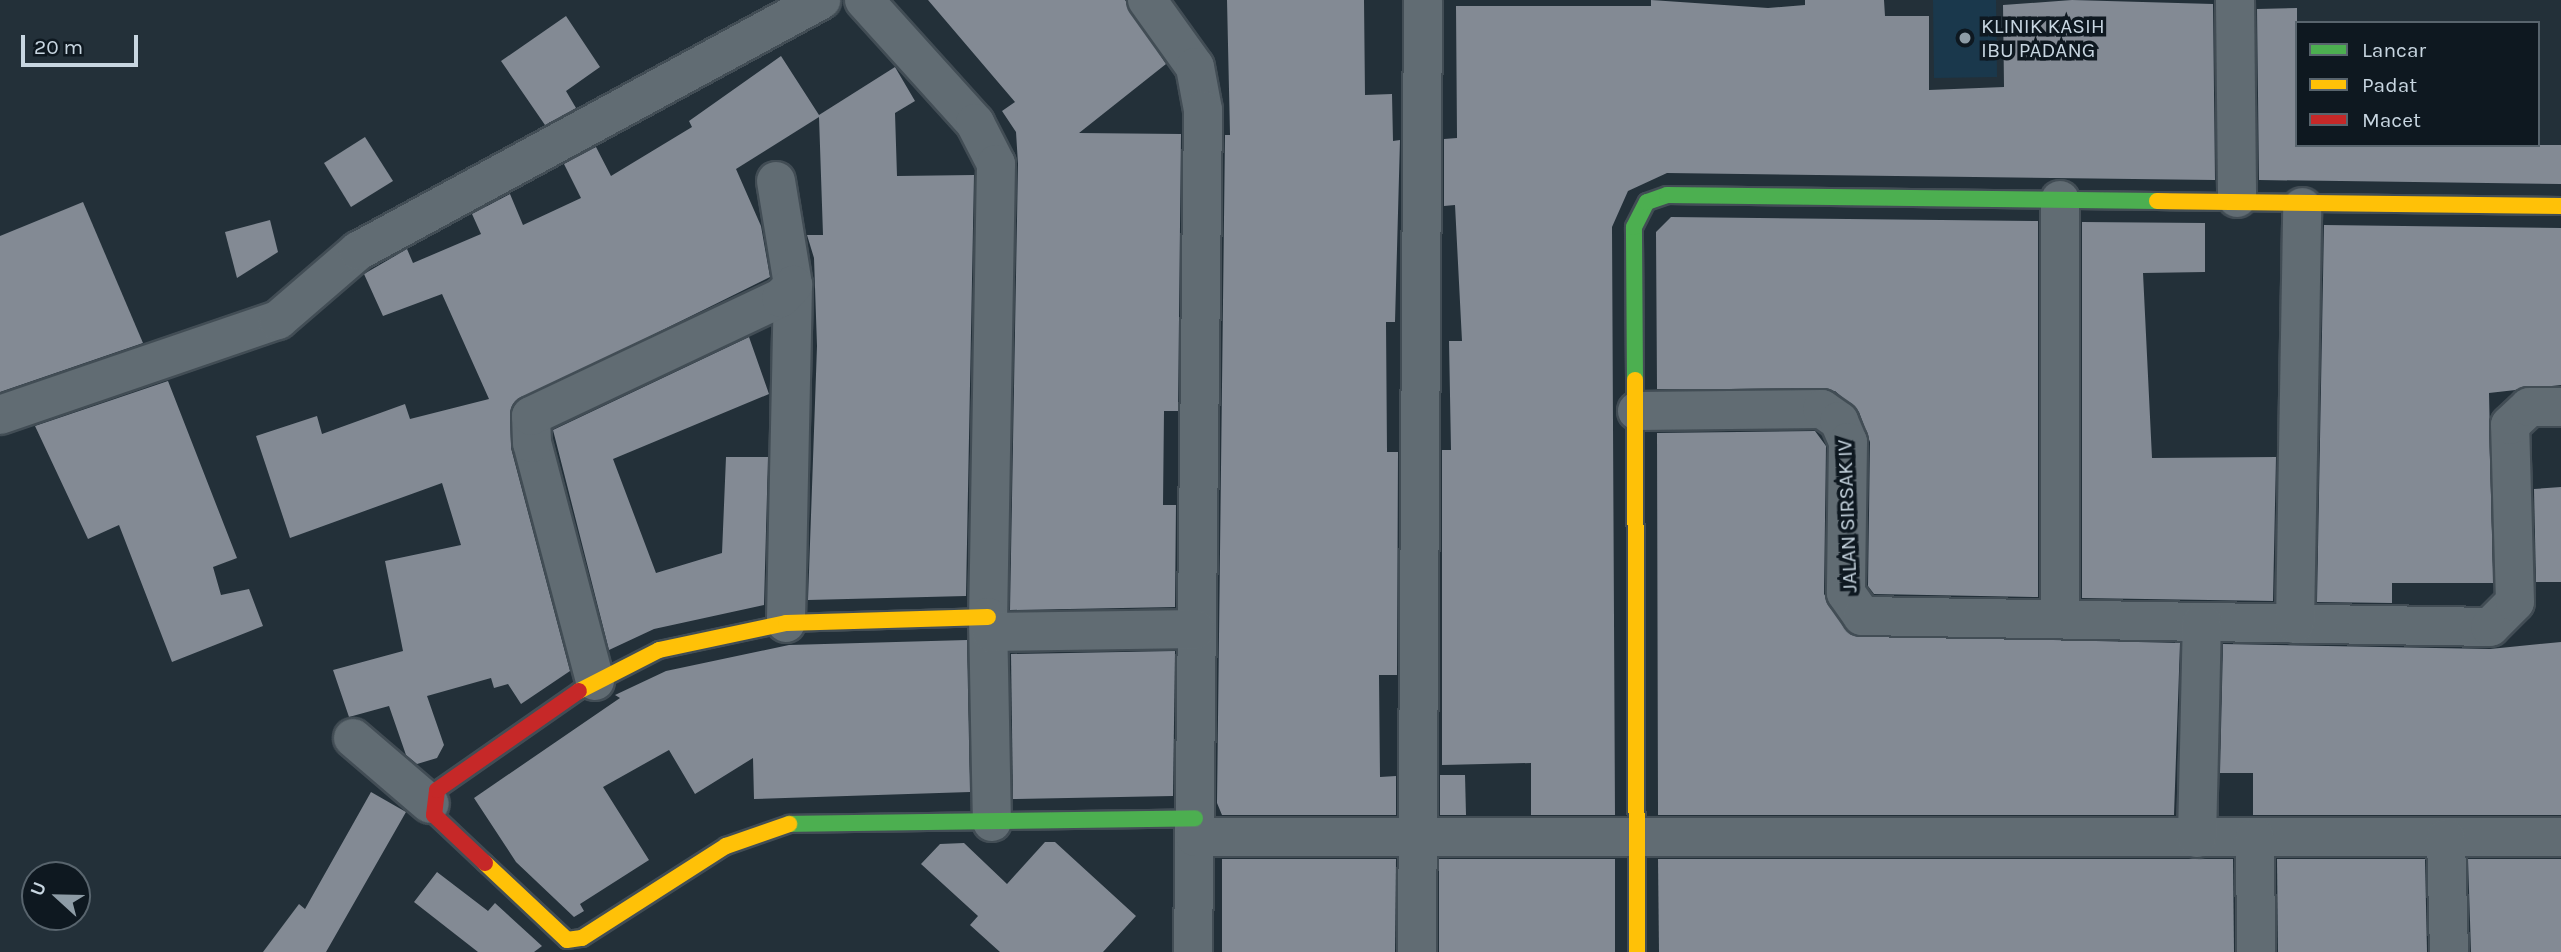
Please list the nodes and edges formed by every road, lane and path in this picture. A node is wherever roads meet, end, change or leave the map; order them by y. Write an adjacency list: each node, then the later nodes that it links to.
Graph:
1 (821, 0): 14 (street)
2 (864, 0): 19 (street)
3 (1147, 0): 20 (street)
4 (1423, 0): 26 (street)
5 (2235, 0): 7 (street)
6 (776, 181): 11 (street)
7 (2236, 198): 8 (street); 10 (street)
8 (2060, 200): 13 (street); 15 (street)
9 (2561, 206): 10 (street)
10 (2302, 207): 18 (street)
11 (793, 285): 17 (street); 21 (street)
12 (2561, 407): 18 (street)
13 (1637, 411): 15 (street, JALAN SIRSAK IV); 27 (street)
14 (0, 415)
15 (2060, 618): 16 (street)
16 (2202, 622): 18 (street); 30 (street)
17 (786, 623): 19 (street); 21 (street)
18 (2295, 624)
19 (990, 625): 20 (street); 24 (street)
20 (1196, 629): 25 (street)
21 (595, 681): 23 (street)
22 (353, 738): 23 (street)
23 (430, 804): 24 (street)
24 (992, 822): 25 (street)
25 (1195, 827): 26 (street); 32 (street)
26 (1418, 832): 27 (street); 33 (street)
27 (1638, 834): 30 (street); 34 (street)
28 (2256, 837): 30 (street); 31 (street); 35 (street)
29 (2561, 837): 31 (street)
30 (2197, 838)
31 (2446, 838): 36 (street)
32 (1193, 952)
33 (1417, 952)
34 (1637, 952)
35 (2256, 952)
36 (2449, 952)

